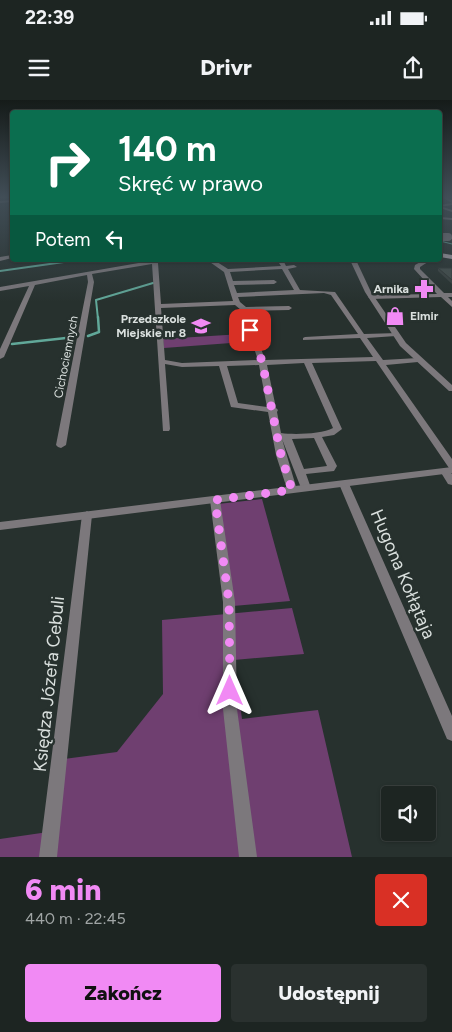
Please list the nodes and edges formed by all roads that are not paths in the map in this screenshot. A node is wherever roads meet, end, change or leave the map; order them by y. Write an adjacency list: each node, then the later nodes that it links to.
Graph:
1 (154, 262): 9 (street); 21 (street)
2 (213, 262): 8 (street)
3 (281, 262): 7 (street)
4 (354, 262): 17 (street)
5 (425, 262): 16 (street)
6 (294, 267): 7 (street)
7 (284, 268): 8 (street); 14 (street)
8 (227, 271): 12 (street)
9 (89, 273): 11 (street); 39 (street, Cichociemnych)
10 (274, 282): 12 (street)
11 (32, 283): 13 (street); 26 (street)
12 (231, 283): 18 (street)
13 (0, 289)
14 (298, 292): 18 (street); 24 (street)
15 (452, 294): 16 (street)
16 (443, 295): 17 (street); 20 (street)
17 (371, 297): 23 (street)
18 (238, 303): 19 (street); 21 (street); 22 (street); 30 (street)
19 (257, 304)
20 (452, 305)
21 (157, 306): 28 (street)
22 (289, 308)
23 (396, 334): 24 (street); 29 (street)
24 (361, 336): 25 (street); 32 (street)
25 (305, 339)
26 (3, 346): 27 (street)
27 (0, 357)
28 (161, 360): 33 (street); 36 (street)
29 (418, 360): 32 (street); 34 (street)
30 (262, 361): 31 (street); 33 (street); 35 (street)
31 (307, 361): 32 (street); 37 (street)
32 (379, 361): 40 (street)
33 (222, 363): 35 (street)
34 (452, 389)
35 (274, 410): 38 (street)
36 (166, 429)
37 (317, 435): 38 (street); 41 (street)
38 (283, 436): 41 (street); 45 (street)
39 (61, 445)
40 (450, 469): 42 (street); 43 (street)
41 (300, 472): 44 (street)
42 (452, 482)
43 (344, 484): 44 (street); 49 (street, Hugona Kołłątaja)
44 (306, 488): 45 (street)
45 (292, 490): 46 (street)
46 (215, 500): 47 (street); 51 (street)
47 (87, 515): 48 (street); 50 (street, Księdza Józefa Cebuli)
48 (0, 526)
49 (452, 734)
50 (48, 857)
51 (248, 857)

